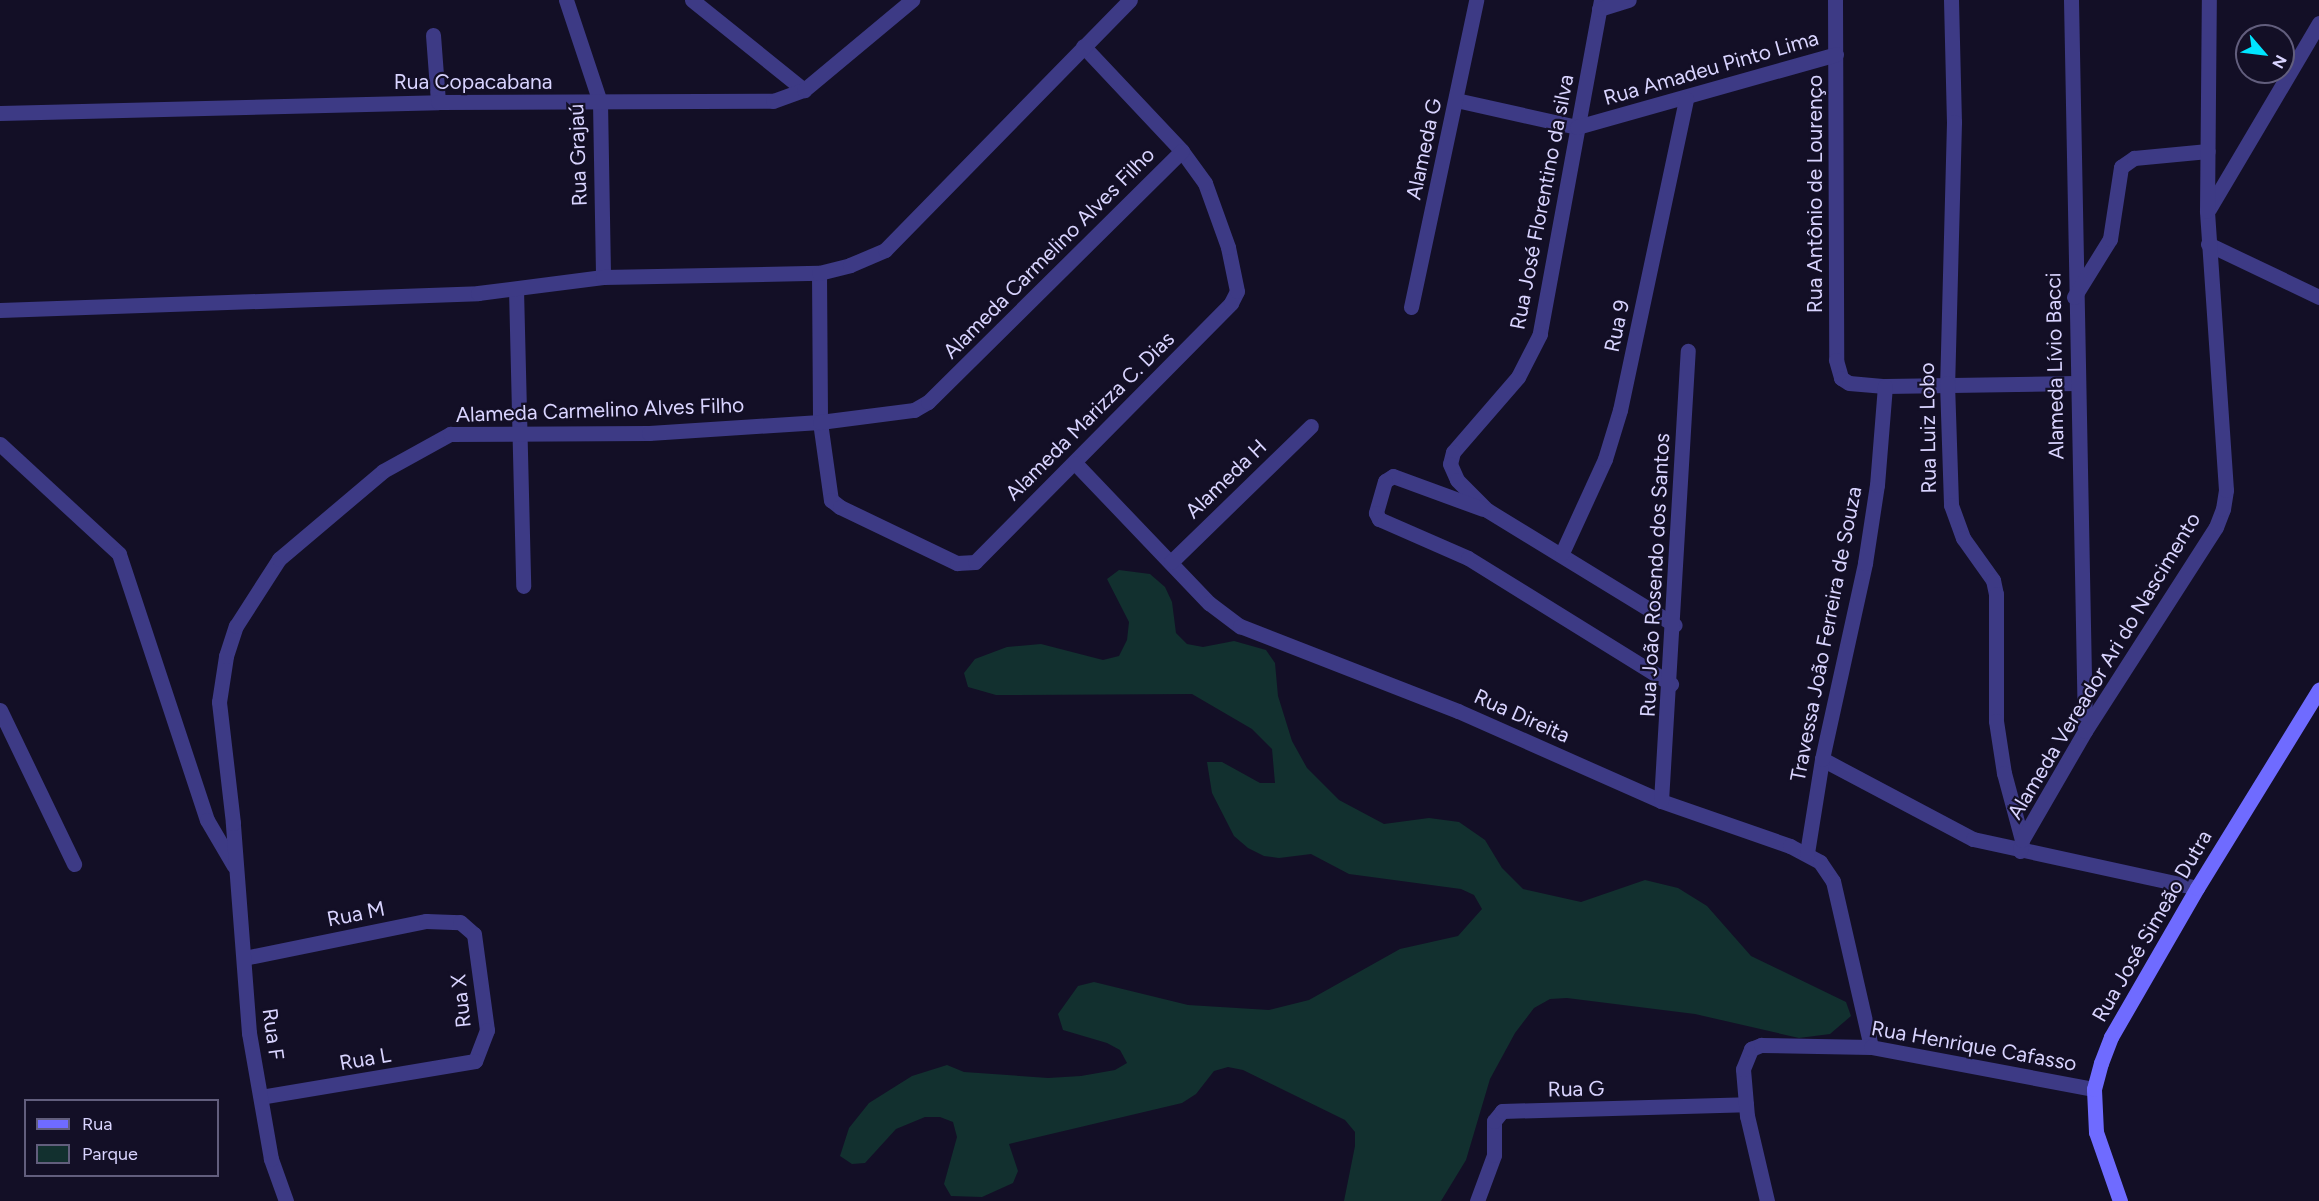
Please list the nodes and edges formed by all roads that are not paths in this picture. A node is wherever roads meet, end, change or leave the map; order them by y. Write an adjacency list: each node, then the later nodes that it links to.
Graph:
1 (566, 0): 20 (street, Rua Grajaú)
2 (692, 0): 16 (street)
3 (912, 0): 16 (street, Rua Copacabana)
4 (1130, 0): 14 (street)
5 (1476, 0): 18 (street, Alameda G)
6 (1629, 0): 11 (street)
7 (1835, 0): 15 (street, Rua Antônio de Lourenço)
8 (1952, 0): 35 (street, Rua Luiz Lobo)
9 (2071, 0): 30 (street, Alameda Lívio Bacci)
10 (2209, 0): 24 (street, Alameda Vereador Ari do Nascimento)
11 (1600, 5): 22 (street, Rua José Florentino da silva)
12 (2319, 23): 25 (street)
13 (433, 34): 19 (street)
14 (1083, 46): 23 (street); 27 (street)
15 (1836, 54): 17 (street, Rua Amadeu Pinto Lima); 37 (street, Rua Antônio de Lourenço)
16 (804, 90): 20 (street, Rua Copacabana)
17 (1686, 99): 22 (street, Rua Amadeu Pinto Lima); 44 (street, Rua 9)
18 (1456, 100): 22 (street, Rua Amadeu Pinto Lima); 32 (street, Alameda G)
19 (438, 102): 20 (street, Rua Copacabana); 21 (street, Rua Copacabana)
20 (600, 102): 28 (street, Rua Grajaú)
21 (0, 113)
22 (1577, 127): 43 (street, Rua José Florentino da silva)
23 (1182, 151): 38 (street, Alameda Carmelino Alves Filho); 42 (street, Alameda Marizza C. Dias)
24 (2208, 151): 25 (street, Alameda Vereador Ari do Nascimento); 30 (street)
25 (2207, 211): 26 (street, Alameda Vereador Ari do Nascimento)
26 (2208, 244): 31 (street); 51 (street, Alameda Vereador Ari do Nascimento)
27 (819, 273): 28 (street); 38 (street)
28 (603, 277): 29 (street)
29 (516, 289): 33 (street); 40 (street)
30 (2074, 297): 36 (street, Alameda Lívio Bacci)
31 (2319, 297)
32 (1411, 307)
33 (0, 310)
34 (1689, 351): 47 (street, Rua João Rosendo dos Santos)
35 (1947, 383): 36 (street); 37 (street); 54 (street, Rua Luiz Lobo)
36 (2076, 383): 51 (street, Alameda Lívio Bacci)
37 (1885, 386): 52 (street, Travessa João Ferreira de Souza)
38 (820, 422): 40 (street, Alameda Carmelino Alves Filho); 42 (street, Alameda Marizza C. Dias)
39 (1311, 426): 45 (street, Alameda H)
40 (517, 432): 46 (street); 57 (street, Alameda Carmelino Alves Filho)
41 (0, 444): 57 (street)
42 (1076, 463): 45 (street, Rua Direita)
43 (1487, 510): 44 (street, Rua José Florentino da silva); 48 (street)
44 (1562, 553): 47 (street, Rua José Florentino da silva)
45 (1171, 562): 53 (street, Rua Direita)
46 (523, 586)
47 (1675, 625): 48 (street, Rua João Rosendo dos Santos)
48 (1671, 684): 53 (street, Rua João Rosendo dos Santos)
49 (2319, 690): 58 (main road, Rua José Simeão Dutra)
50 (0, 710): 56 (street)
51 (2085, 731): 54 (street, Alameda Vereador Ari do Nascimento)
52 (1822, 759): 54 (street); 55 (street, Travessa João Ferreira de Souza)
53 (1661, 801): 55 (street, Rua Direita)
54 (2021, 846): 58 (street)
55 (1807, 853): 61 (street, Rua Direita)
56 (74, 864)
57 (235, 869): 60 (street, Rua F)
58 (2197, 888): 63 (main road, Rua José Simeão Dutra)
59 (474, 934): 60 (street, Rua M); 62 (street, Rua X)
60 (244, 958): 64 (street, Rua F)
61 (1871, 1047): 63 (street, Rua Henrique Cafasso); 65 (street, Rua Henrique Cafasso)
62 (475, 1061): 64 (street, Rua L)
63 (2094, 1089): 69 (main road, Rua José Simeão Dutra)
64 (261, 1097): 66 (street, Rua F)
65 (1746, 1104): 67 (street, Rua G); 68 (street, Rua Henrique Cafasso)
66 (286, 1201)
67 (1477, 1201)
68 (1767, 1201)
69 (2120, 1201)

